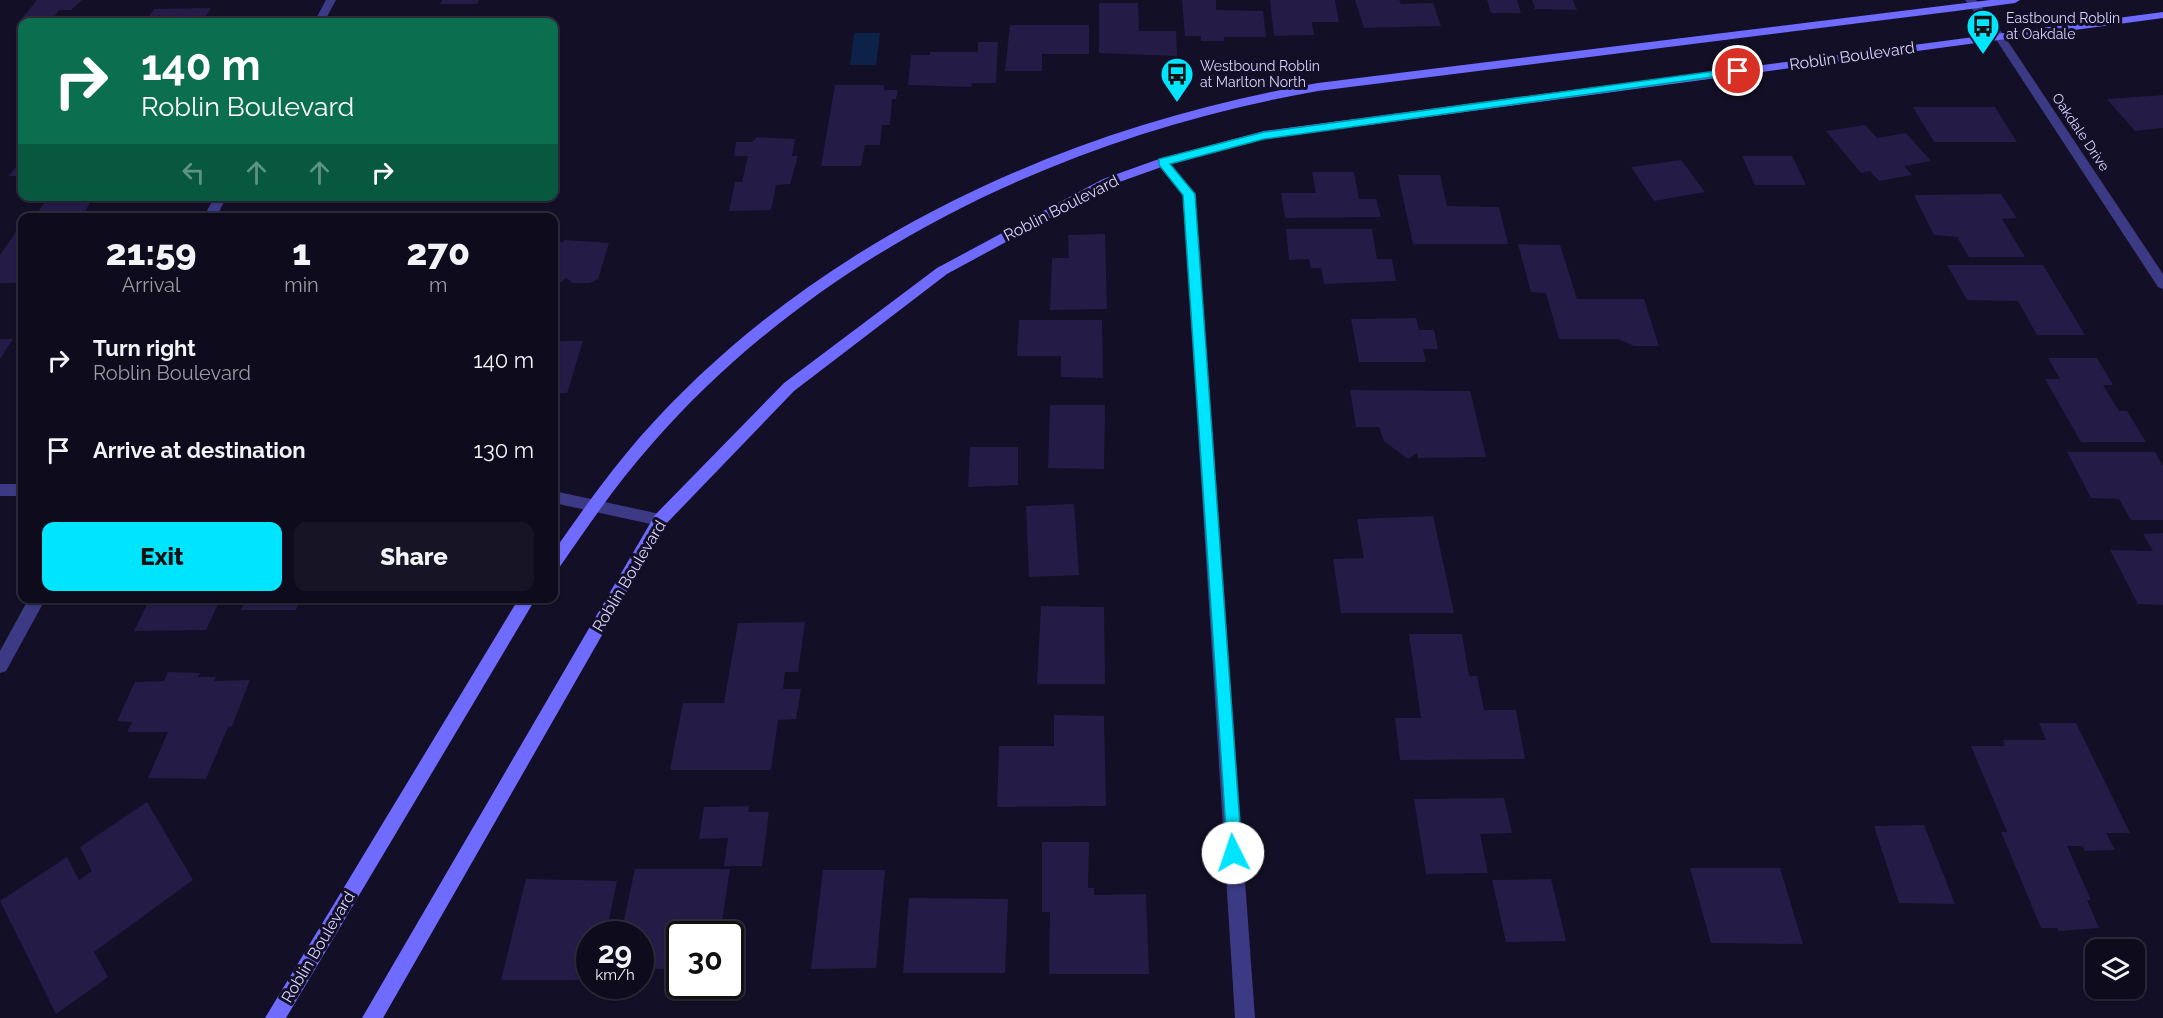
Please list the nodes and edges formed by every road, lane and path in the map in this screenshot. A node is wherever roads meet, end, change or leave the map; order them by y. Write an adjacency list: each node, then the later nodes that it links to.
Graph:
1 (331, 0): 5 (street)
2 (2015, 0): 3 (main road, Roblin Boulevard)
3 (1972, 3): 6 (street, Oakdale Drive); 12 (main road, Roblin Boulevard)
4 (2163, 15): 6 (main road, Roblin Boulevard)
5 (321, 18)
6 (1999, 36): 7 (main road, Roblin Boulevard); 8 (street, Oakdale Drive)
7 (1163, 162): 13 (main road, Roblin Boulevard); 20 (street)
8 (2163, 284)
9 (0, 490): 10 (street)
10 (18, 490)
11 (558, 498): 12 (street)
12 (595, 505): 13 (street); 14 (main road, Roblin Boulevard)
13 (660, 520): 19 (main road, Roblin Boulevard)
14 (558, 557)
15 (35, 603): 17 (street)
16 (525, 603): 18 (main road, Roblin Boulevard)
17 (0, 666)
18 (275, 1018)
19 (372, 1018)
20 (1245, 1018)

